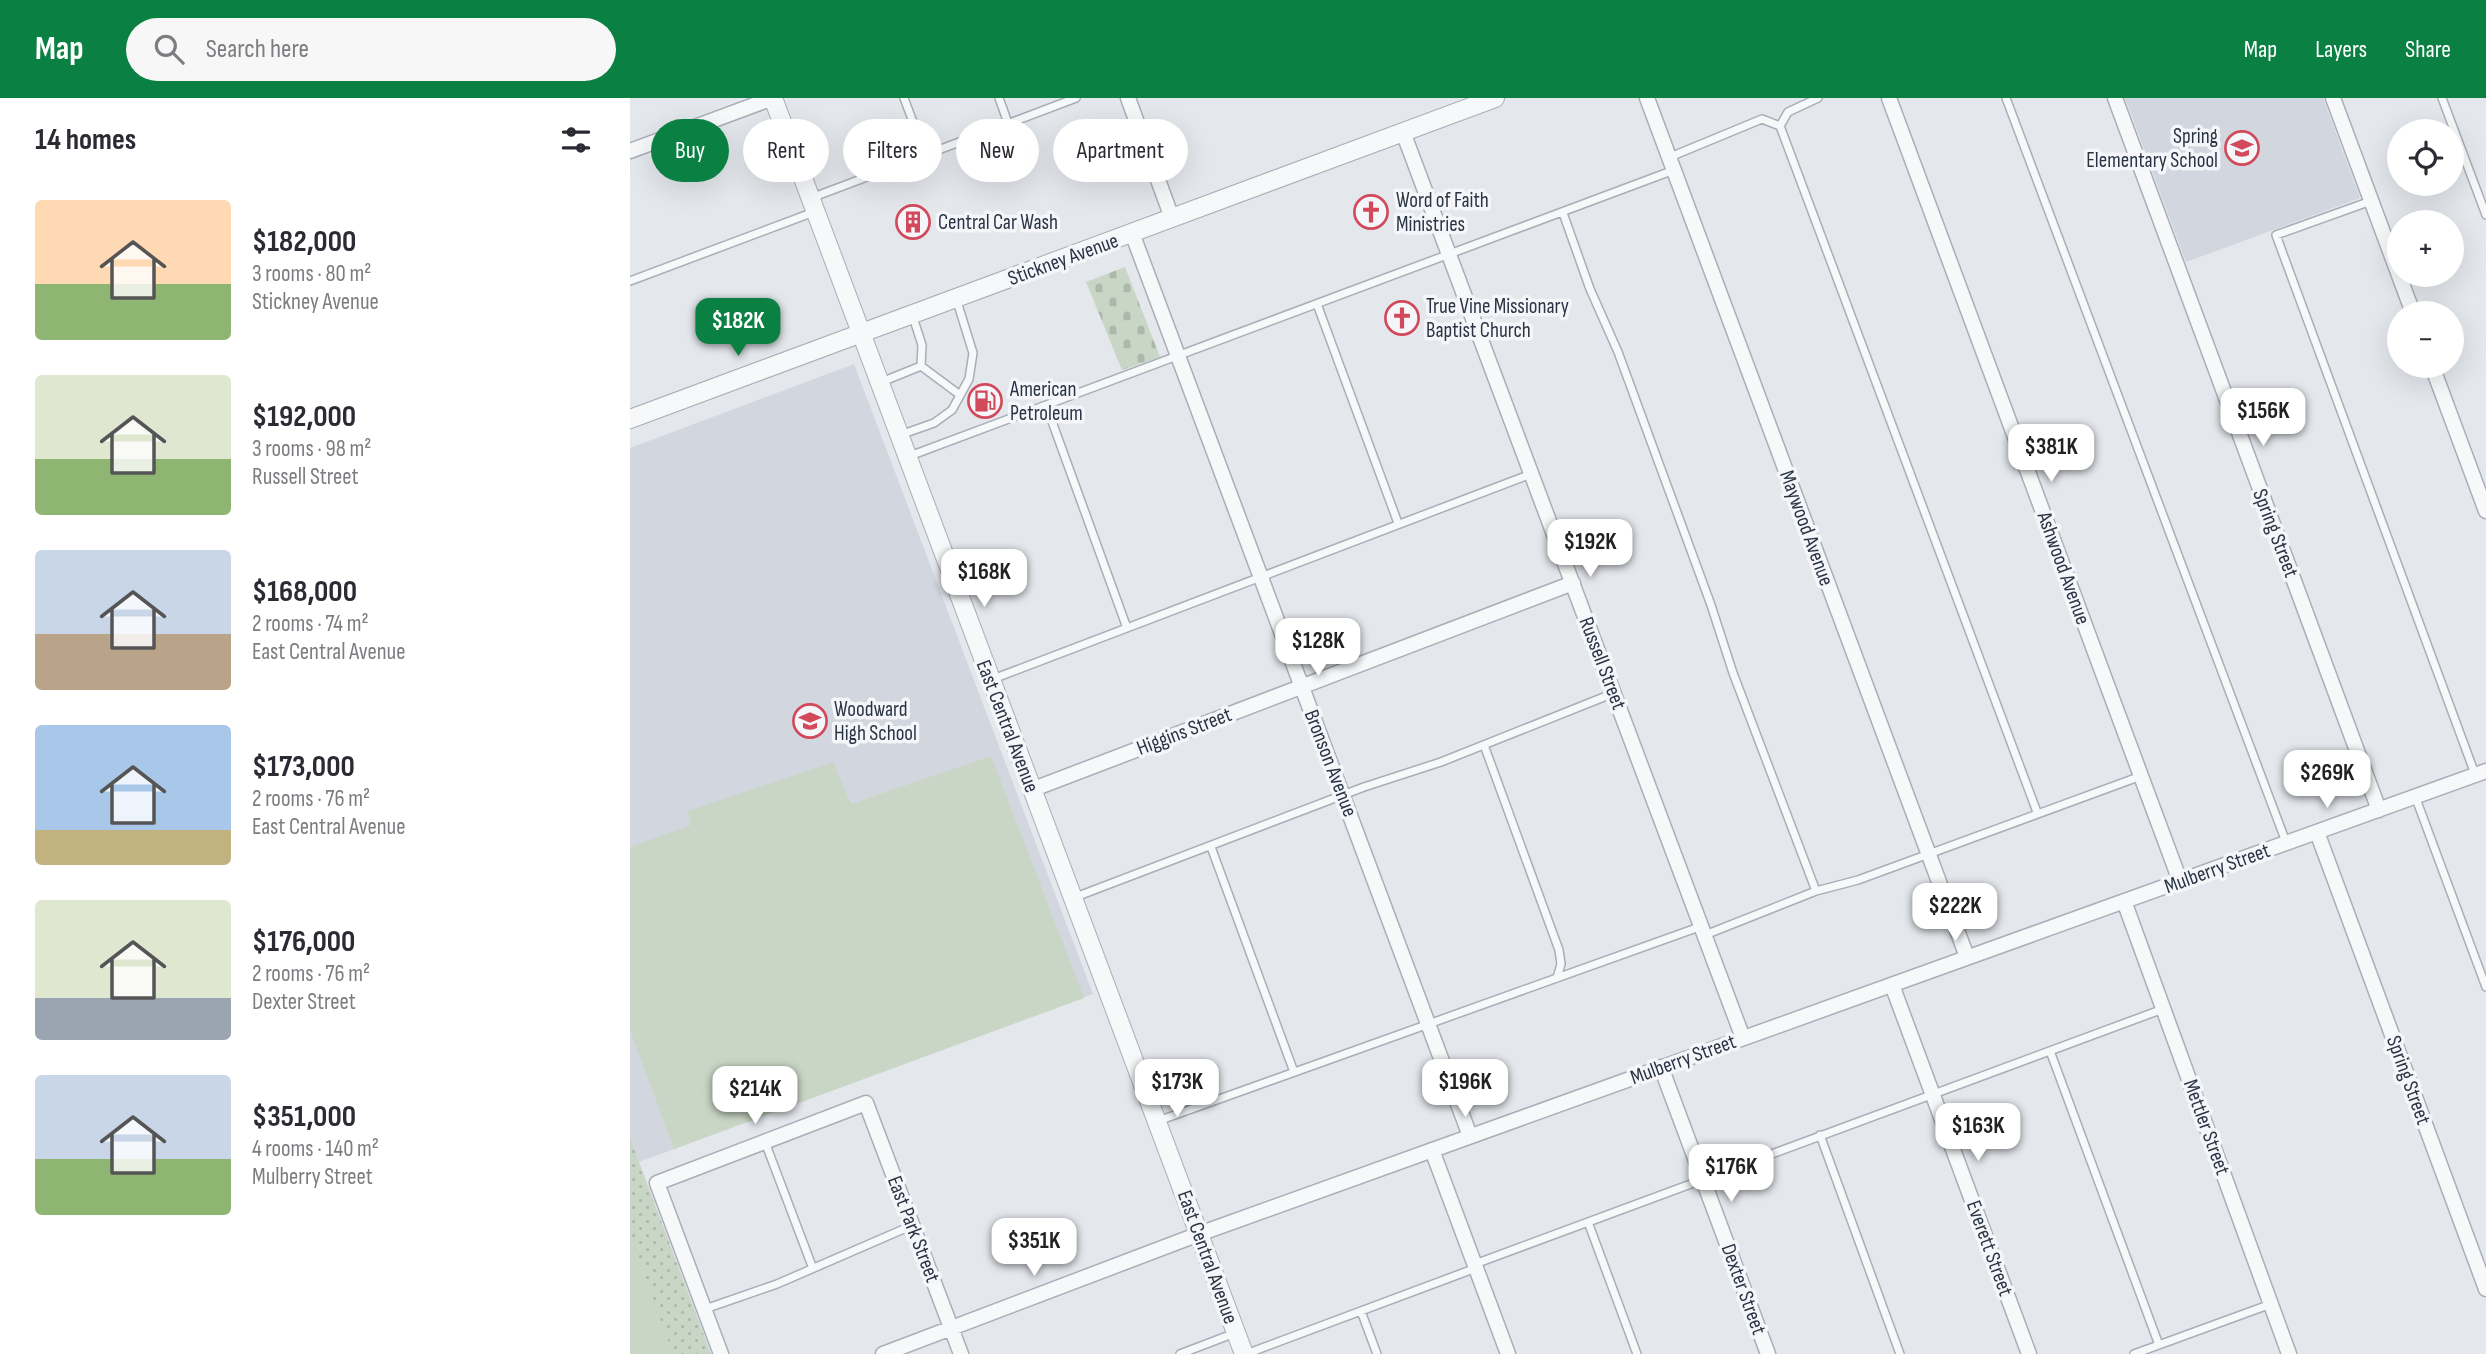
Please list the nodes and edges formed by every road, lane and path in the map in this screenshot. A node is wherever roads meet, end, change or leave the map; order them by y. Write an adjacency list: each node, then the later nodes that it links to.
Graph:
1 (773, 98): 21 (street); 24 (street, East Central Avenue)
2 (904, 98): 15 (lane)
3 (999, 98): 16 (lane)
4 (1076, 98): 17 (lane)
5 (1128, 98): 27 (street)
6 (1495, 98): 14 (street, Stickney Avenue)
7 (1647, 98): 22 (street, Maywood Avenue)
8 (1818, 98): 18 (lane)
9 (1889, 98): 56 (street, Ashwood Avenue)
10 (2006, 98): 63 (lane)
11 (2115, 98): 60 (street, Spring Street)
12 (2333, 98): 23 (street)
13 (2442, 98): 26 (lane)
14 (1476, 101): 19 (street, Stickney Avenue)
15 (912, 119)
16 (1007, 119)
17 (1019, 119)
18 (1780, 126): 22 (lane); 61 (lane)
19 (1403, 132): 27 (street, Stickney Avenue); 29 (street, Russell Street)
20 (956, 145): 24 (lane)
21 (630, 152)
22 (1672, 164): 25 (lane); 65 (street, Maywood Avenue)
23 (2371, 201): 32 (street); 55 (lane)
24 (812, 205): 30 (lane); 35 (street, East Central Avenue)
25 (1563, 213): 29 (lane); 67 (lane)
26 (2486, 215)
27 (1172, 218): 28 (street, Stickney Avenue)
28 (1132, 233): 31 (street, Stickney Avenue); 36 (street, Bronson Avenue)
29 (1450, 256): 33 (lane); 45 (street, Russell Street)
30 (630, 281)
31 (956, 298): 34 (street, Stickney Avenue); 40 (lane)
32 (2408, 301)
33 (1317, 304): 36 (lane); 47 (lane)
34 (912, 314): 35 (street, Stickney Avenue); 37 (lane)
35 (859, 333): 39 (street, East Central Avenue); 42 (street, Stickney Avenue)
36 (1178, 355): 41 (lane); 48 (street, Bronson Avenue)
37 (921, 366): 39 (lane); 40 (lane)
38 (2436, 378): 46 (street)
39 (878, 383): 43 (street, East Central Avenue)
40 (960, 395): 43 (lane)
41 (1046, 405): 44 (lane); 50 (lane)
42 (630, 419)
43 (898, 436): 44 (street, East Central Avenue)
44 (906, 457): 51 (street, East Central Avenue)
45 (1532, 474): 47 (lane); 49 (street, Russell Street)
46 (2486, 511)
47 (1398, 523): 48 (lane)
48 (1261, 576): 50 (lane); 52 (street, Bronson Avenue)
49 (1573, 583): 52 (street, Higgins Street); 53 (street, Russell Street)
50 (1127, 628): 51 (lane)
51 (990, 680): 57 (street, East Central Avenue)
52 (1302, 687): 57 (street, Higgins Street); 59 (street, Bronson Avenue)
53 (1614, 693): 54 (lane); 70 (street, Russell Street)
54 (1483, 745): 59 (lane); 72 (lane)
55 (2482, 775): 58 (street, Mulberry Street)
56 (2141, 776): 61 (lane); 66 (street, Ashwood Avenue)
57 (1031, 790): 68 (street, East Central Avenue)
58 (2415, 796): 60 (street, Mulberry Street); 74 (lane)
59 (1343, 797): 64 (lane); 76 (street, Bronson Avenue)
60 (2379, 810): 62 (street, Mulberry Street)
61 (2037, 812): 65 (lane)
62 (2317, 832): 63 (street, Mulberry Street); 93 (street, Spring Street)
63 (2287, 843): 66 (street, Mulberry Street)
64 (1211, 847): 68 (lane); 80 (lane)
65 (1928, 853): 67 (lane); 71 (street, Maywood Avenue)
66 (2180, 881): 69 (street, Mulberry Street)
67 (1816, 891): 70 (lane)
68 (1072, 899): 82 (street, East Central Avenue)
69 (2124, 901): 71 (street, Mulberry Street); 75 (street, Mettler Street)
70 (1703, 930): 72 (lane); 77 (street, Russell Street)
71 (1967, 957): 73 (street, Mulberry Street)
72 (1557, 978): 76 (lane)
73 (1892, 985): 77 (street, Mulberry Street); 81 (street, Everett Street)
74 (2486, 987)
75 (2164, 1009): 78 (lane); 94 (street, Mettler Street)
76 (1428, 1024): 80 (lane); 84 (street, Bronson Avenue)
77 (1743, 1038): 79 (street, Mulberry Street)
78 (2050, 1051): 81 (lane); 99 (lane)
79 (1661, 1067): 84 (street, Mulberry Street); 87 (street, Dexter Street)
80 (1294, 1072): 82 (lane)
81 (1934, 1094): 83 (lane); 110 (street, Everett Street)
82 (1157, 1122): 90 (street, East Central Avenue)
83 (1820, 1135): 87 (lane); 109 (lane)
84 (1470, 1136): 86 (street, Mulberry Street)
85 (764, 1142): 89 (street, East Park Street); 91 (lane); 95 (street)
86 (1432, 1150): 90 (street, Mulberry Street); 92 (street)
87 (1703, 1178): 88 (lane); 108 (street, Dexter Street)
88 (1588, 1222): 92 (lane); 107 (lane)
89 (913, 1226): 91 (lane); 97 (street, East Park Street)
90 (1199, 1234): 97 (street, Mulberry Street); 98 (street, East Central Avenue)
91 (812, 1266): 95 (lane)
92 (1475, 1266): 96 (lane); 106 (street)
93 (2486, 1289)
94 (2271, 1304): 99 (lane); 112 (street, Mettler Street)
95 (704, 1310): 100 (street)
96 (1361, 1311): 104 (lane); 105 (lane)
97 (951, 1328): 101 (street, Mulberry Street); 102 (street, East Park Street)
98 (1236, 1333): 103 (lane); 104 (street, East Central Avenue)
99 (2159, 1345): 111 (lane)
100 (721, 1354)
101 (883, 1354)
102 (961, 1354)
103 (1180, 1354)
104 (1245, 1354)
105 (1377, 1354)
106 (1508, 1354)
107 (1637, 1354)
108 (1768, 1354)
109 (1900, 1354)
110 (2029, 1354)
111 (2134, 1354)
112 (2289, 1354)

